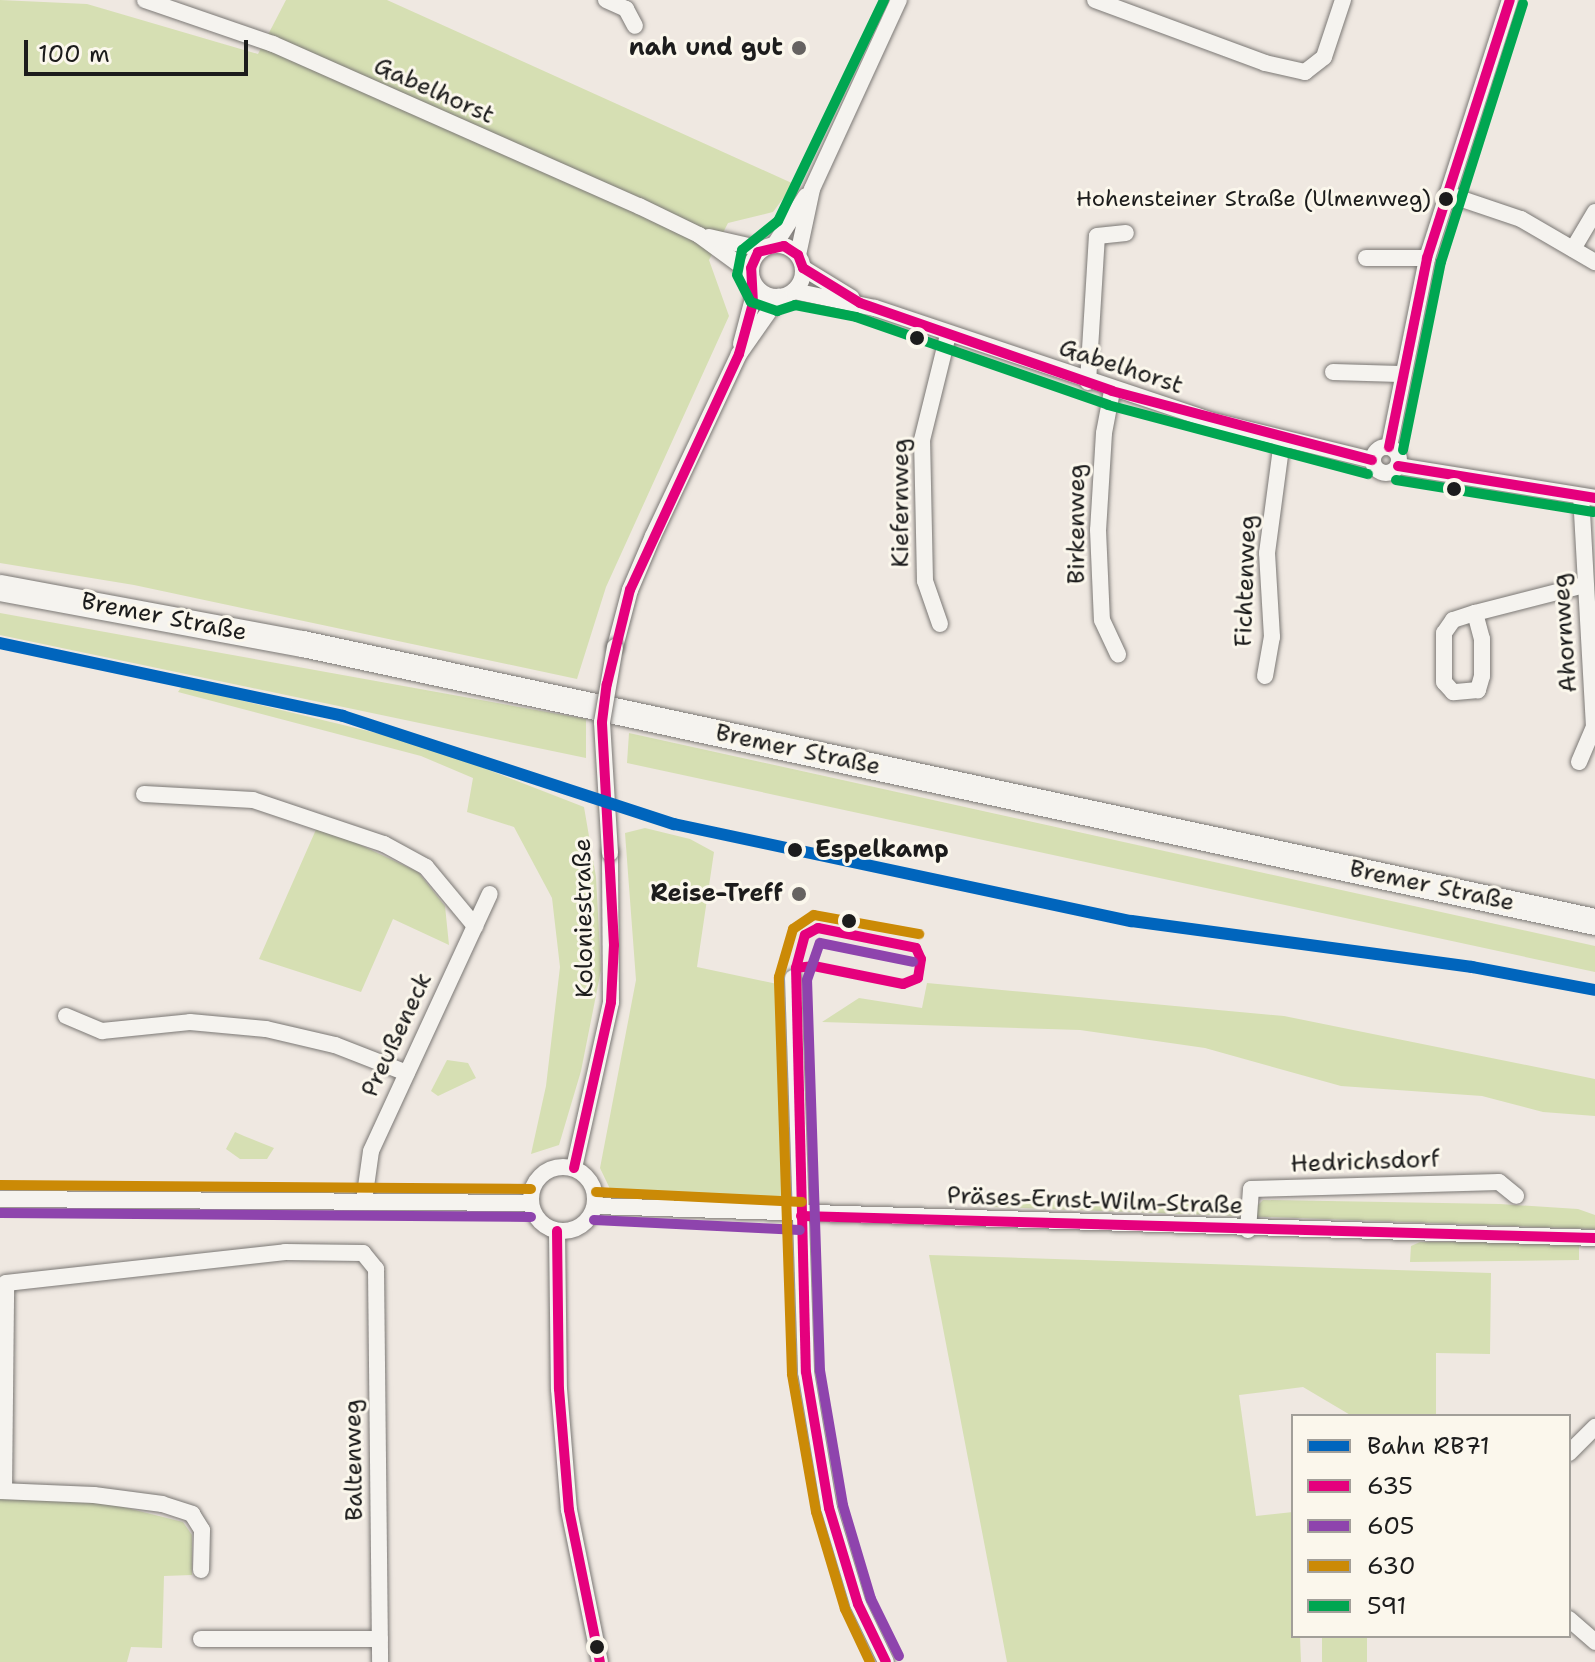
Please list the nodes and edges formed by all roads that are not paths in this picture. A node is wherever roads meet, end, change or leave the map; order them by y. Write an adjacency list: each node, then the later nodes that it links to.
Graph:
1 (145, 0): 12 (street, Gabelhorst)
2 (606, 0): 7 (street)
3 (899, 0): 8 (street)
4 (1095, 0): 5 (street)
5 (1343, 0)
6 (1510, 0): 9 (street)
7 (635, 26)
8 (812, 189): 13 (street); 17 (street)
9 (1447, 194): 14 (street); 16 (street)
10 (1595, 212): 14 (street)
11 (1126, 233): 26 (street)
12 (699, 235): 13 (street, Gabelhorst); 19 (street, Gabelhorst)
13 (768, 247): 17 (street, Gabelhorst); 19 (street, Koloniestraße)
14 (1573, 249): 18 (street)
15 (1366, 258): 16 (street)
16 (1427, 258): 25 (street)
17 (801, 261): 20 (street, Koloniestraße); 21 (street, Gabelhorst)
18 (1595, 262)
19 (753, 280): 20 (street, Gabelhorst); 23 (street, Koloniestraße)
20 (786, 294): 21 (street, Gabelhorst); 23 (street, Koloniestraße)
21 (860, 303): 22 (street, Gabelhorst)
22 (948, 335): 26 (street, Gabelhorst); 36 (street, Kiefernweg)
23 (739, 354): 47 (street, Koloniestraße, bridge)
24 (1333, 372): 25 (street)
25 (1400, 374): 29 (street)
26 (1088, 382): 27 (street, Gabelhorst)
27 (1112, 391): 28 (street, Gabelhorst); 37 (street, Birkenweg)
28 (1282, 440): 30 (street, Gabelhorst); 38 (street, Fichtenweg)
29 (1389, 447): 30 (street); 31 (street)
30 (1372, 460): 31 (street)
31 (1398, 466): 32 (street)
32 (1588, 497): 33 (street, Ahornweg)
33 (1584, 585): 35 (street); 39 (street, Ahornweg)
34 (0, 588): 42 (main road, Bremer Straße)
35 (1475, 613): 35 (street)
36 (940, 624)
37 (1118, 654)
38 (1265, 676)
39 (1579, 762)
40 (144, 794): 43 (street)
41 (490, 894): 43 (street, Preußeneck)
42 (1595, 922)
43 (475, 926): 46 (street, Preußeneck)
44 (793, 978): 53 (street)
45 (66, 1016): 46 (street)
46 (407, 1073): 50 (street, Preußeneck)
47 (574, 1168): 51 (street); 52 (street)
48 (1516, 1196): 54 (street, Hedrichsdorf)
49 (0, 1199): 50 (street)
50 (364, 1201): 51 (street)
51 (531, 1203): 55 (street)
52 (595, 1206): 53 (street, Präses-Ernst-Wilm-Straße); 55 (street)
53 (801, 1216): 54 (street, Präses-Ernst-Wilm-Straße); 67 (street)
54 (1248, 1230): 56 (street, Präses-Ernst-Wilm-Straße)
55 (557, 1231): 66 (street)
56 (1595, 1238)
57 (1595, 1427): 58 (street)
58 (1571, 1451)
59 (2, 1491): 60 (street); 63 (street, Baltenweg)
60 (201, 1570)
61 (1571, 1621): 64 (street)
62 (201, 1639): 63 (street)
63 (380, 1639): 65 (street, Baltenweg)
64 (1595, 1642)
65 (380, 1662)
66 (600, 1662)
67 (886, 1662)

